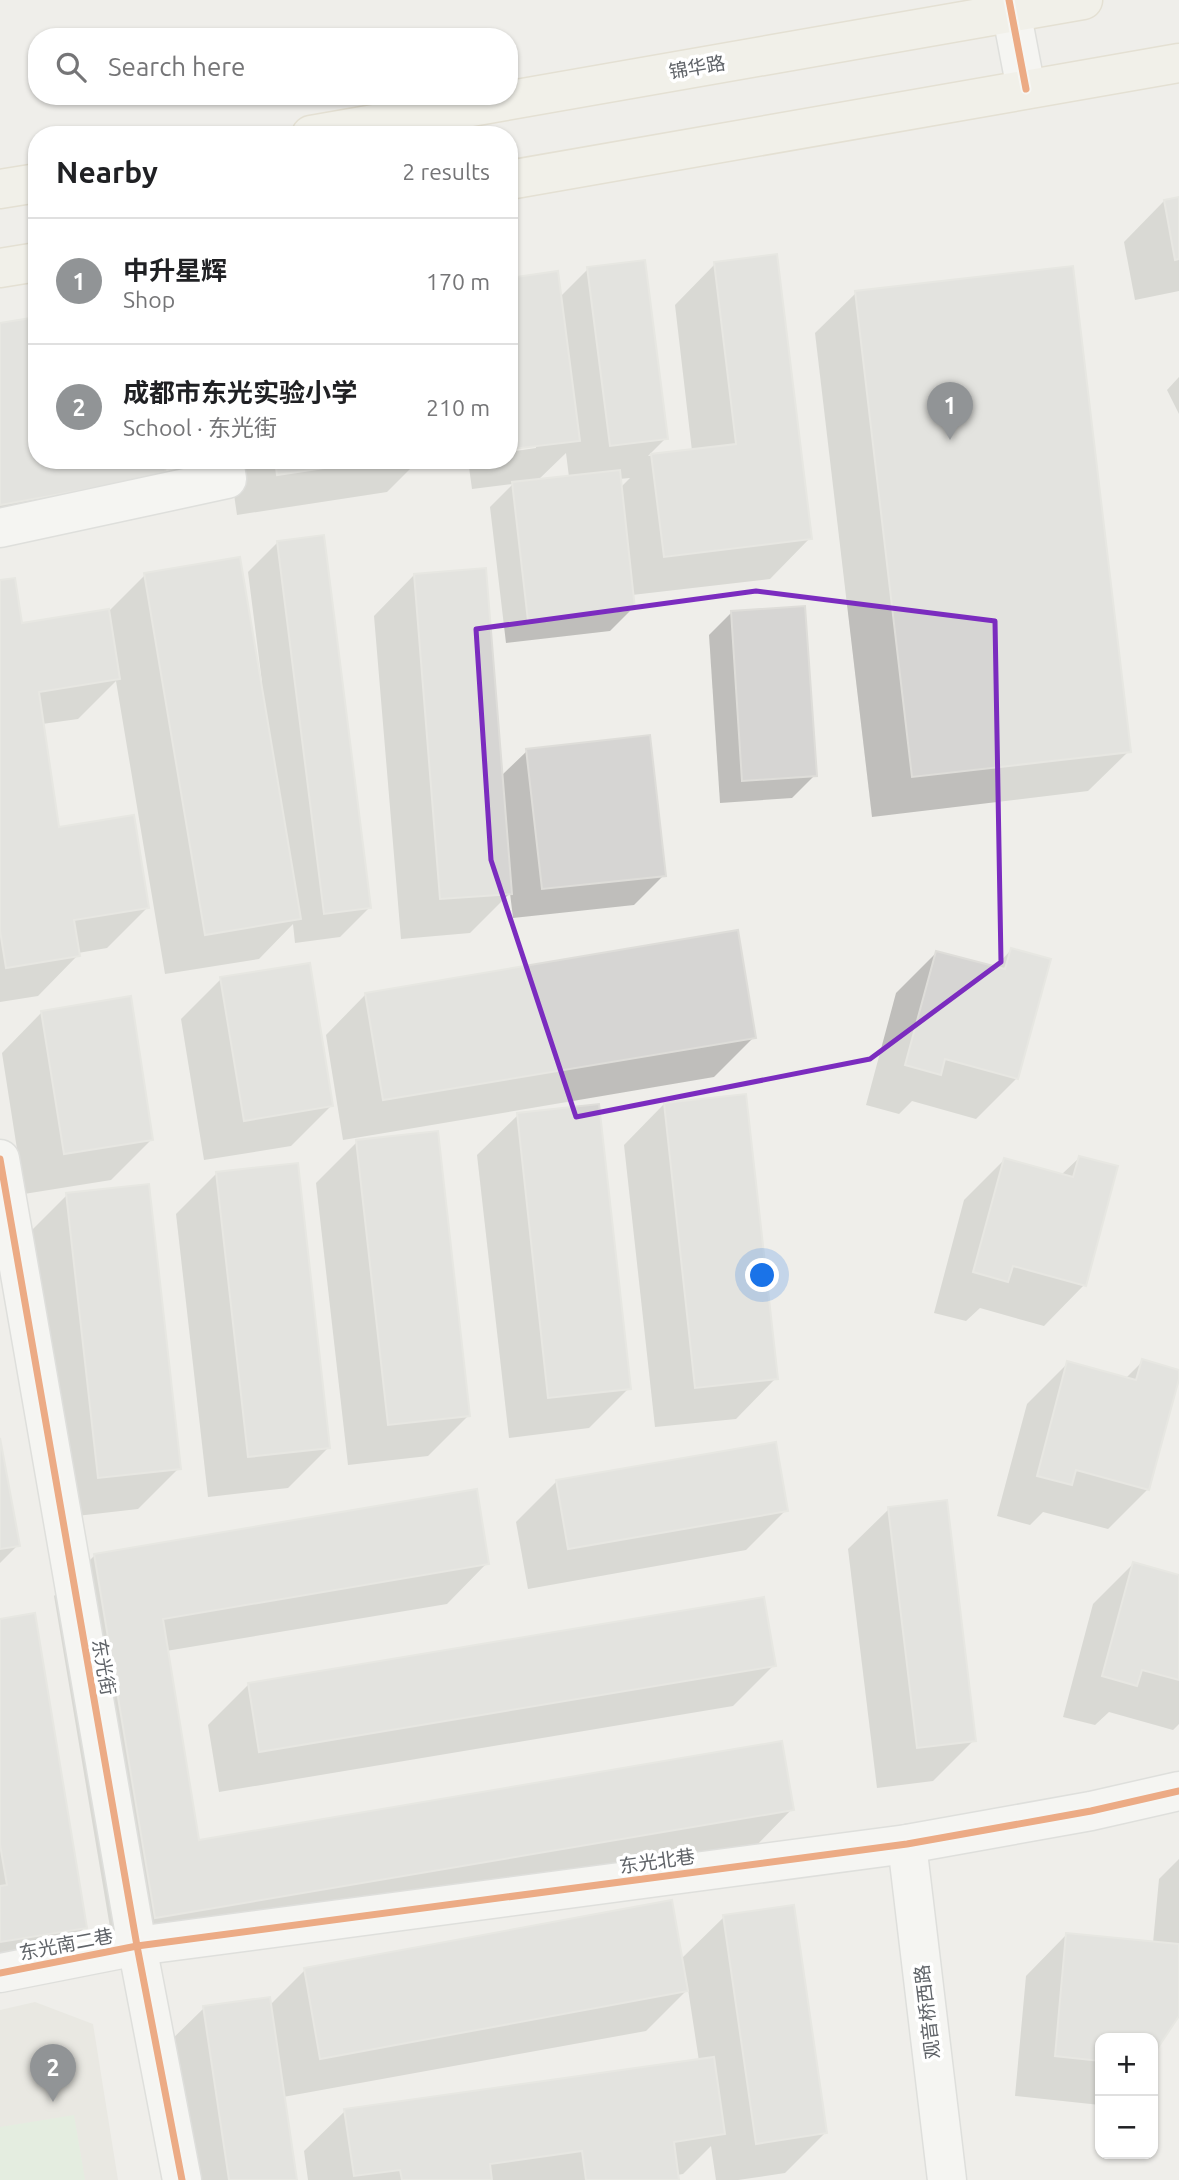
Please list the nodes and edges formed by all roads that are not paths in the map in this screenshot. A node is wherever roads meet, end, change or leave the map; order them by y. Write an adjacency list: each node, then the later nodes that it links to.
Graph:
1 (1083, 0): 2 (main road, 锦华路)
2 (1010, 6): 4 (street); 5 (main road, 锦华路)
3 (1179, 63): 4 (main road)
4 (1026, 89): 8 (main road)
5 (518, 97)
6 (474, 105): 7 (main road, 锦华路)
7 (360, 126)
8 (518, 178)
9 (28, 184): 10 (main road)
10 (0, 189)
11 (28, 263): 12 (main road)
12 (0, 268)
13 (225, 469): 14 (street)
14 (0, 528)
15 (0, 1159): 18 (street, 东光街)
16 (1179, 1791): 17 (street, 东光北巷)
17 (907, 1844): 18 (street, 东光北巷); 21 (street, 观音桥西路)
18 (137, 1946): 19 (street, 东光南二巷); 20 (street, 东光街)
19 (0, 1973)
20 (182, 2180)
21 (947, 2180)

